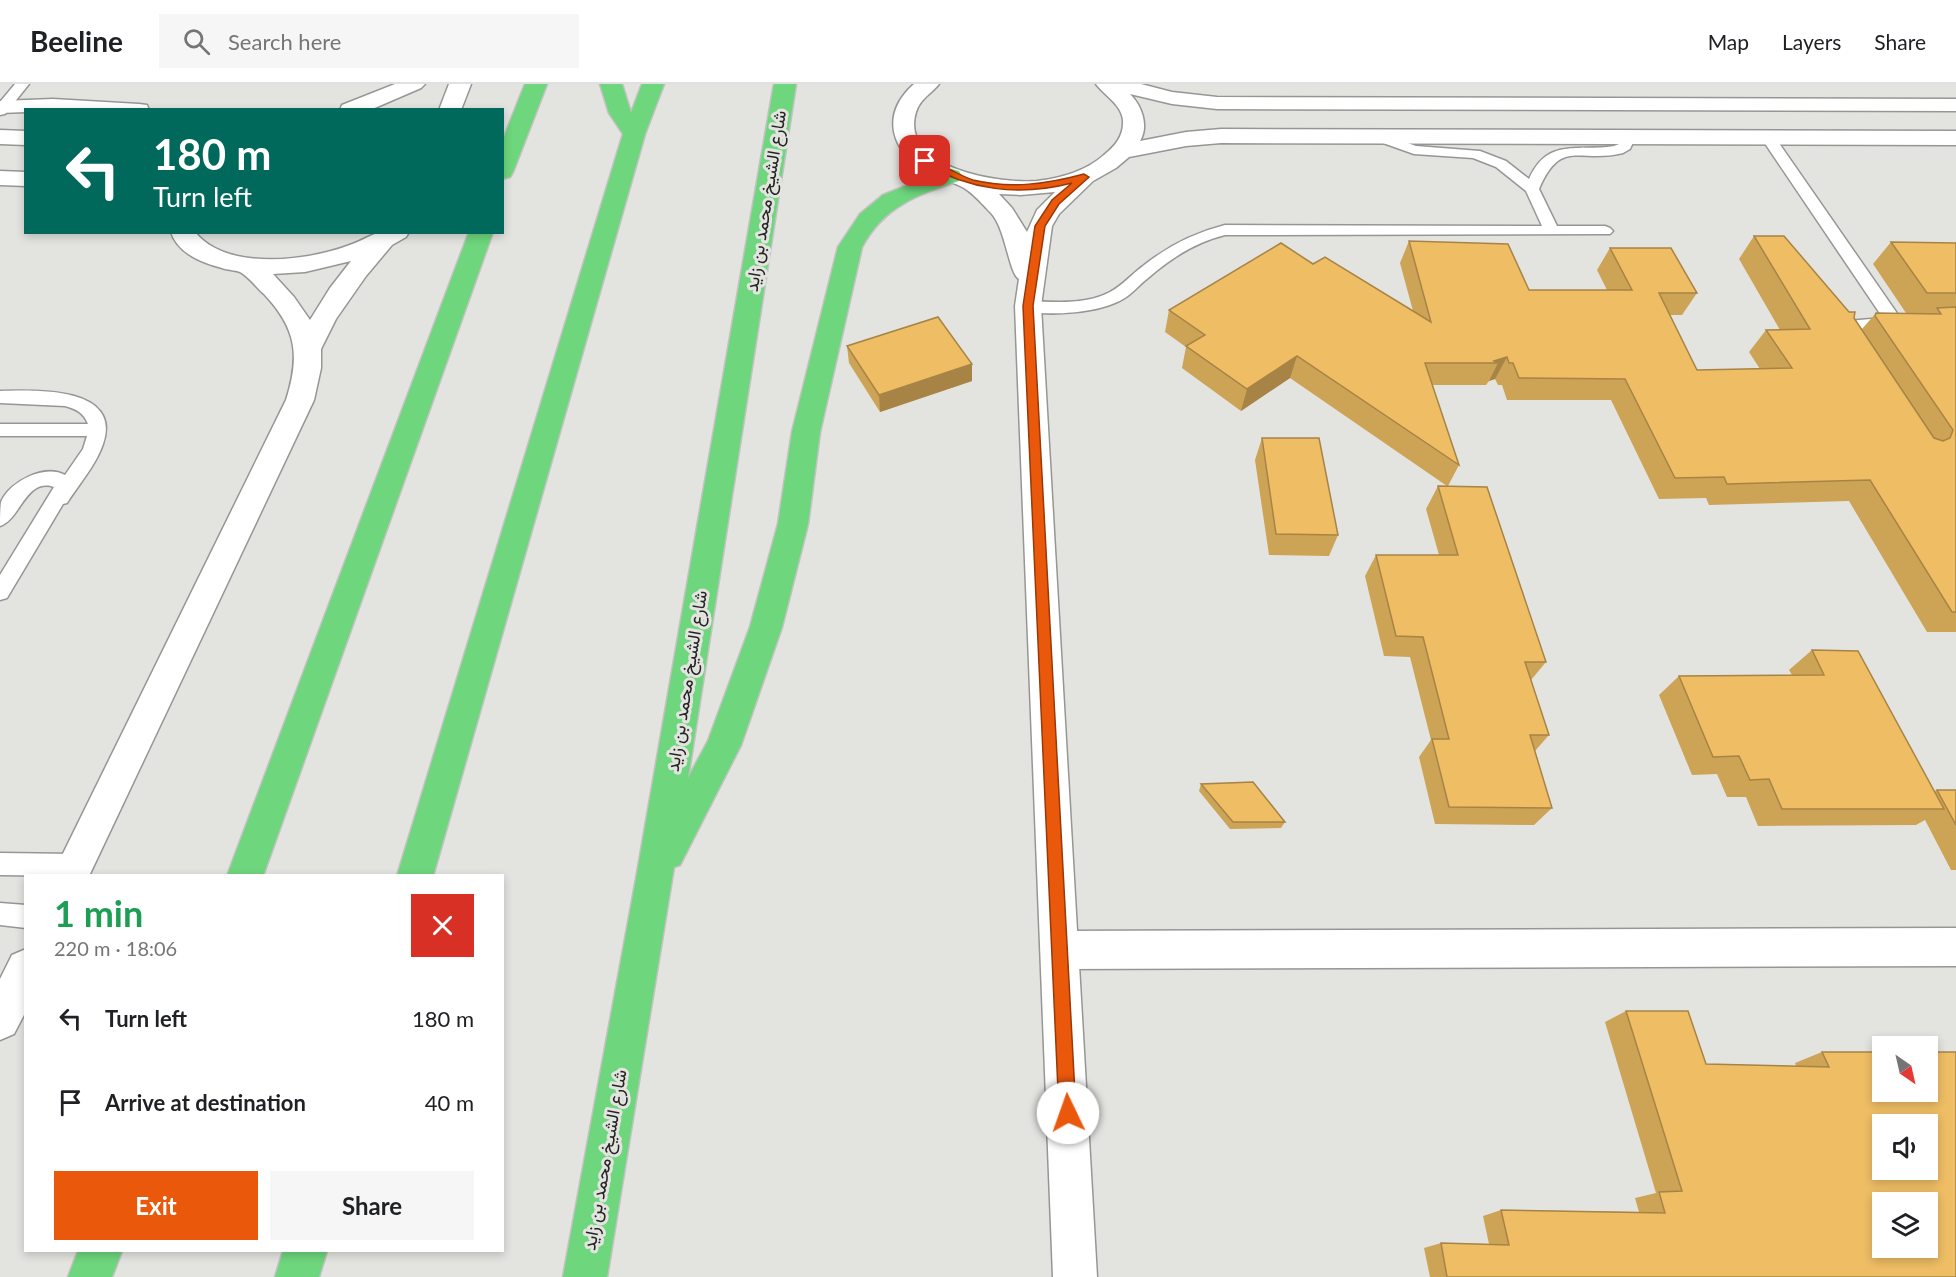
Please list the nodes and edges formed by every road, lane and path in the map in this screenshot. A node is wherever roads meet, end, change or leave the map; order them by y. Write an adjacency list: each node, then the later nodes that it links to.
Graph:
1 (22, 84): 14 (lane)
2 (414, 84): 16 (main road)
3 (460, 84): 17 (main road)
4 (536, 84): 27 (highway)
5 (611, 84): 18 (highway)
6 (653, 84): 18 (highway)
7 (785, 84): 19 (highway, شارع الشيخ محمد بن زايد)
8 (801, 84): 19 (highway)
9 (928, 84): 31 (main road)
10 (1107, 84): 26 (main road)
11 (1115, 84): 12 (main road)
12 (1728, 105): 13 (main road); 23 (main road)
13 (1956, 105)
14 (1, 108): 15 (main road)
15 (105, 108)
16 (355, 108)
17 (451, 108)
18 (634, 134): 53 (highway)
19 (778, 135): 54 (highway, شارع الشيخ محمد بن زايد)
20 (1374, 135): 23 (main road); 26 (main road); 32 (lane)
21 (0, 137): 22 (main road)
22 (24, 138)
23 (1632, 138): 25 (main road); 32 (lane)
24 (1956, 138): 25 (main road)
25 (1769, 139): 40 (lane)
26 (1124, 151): 28 (main road)
27 (504, 167)
28 (1084, 177): 31 (main road); 39 (main road)
29 (0, 178): 30 (main road)
30 (24, 178)
31 (962, 179): 39 (main road); 54 (highway)
32 (1532, 189): 33 (lane)
33 (1551, 230): 34 (lane); 39 (lane)
34 (1605, 231)
35 (184, 234): 38 (main road)
36 (480, 234): 52 (highway)
37 (391, 236): 38 (main road); 42 (main road)
38 (248, 266): 42 (main road)
39 (1029, 301): 58 (main road)
40 (1895, 323): 41 (lane); 43 (lane)
41 (1917, 323)
42 (308, 349): 51 (main road)
43 (1858, 358)
44 (0, 397): 46 (lane)
45 (0, 430): 46 (lane)
46 (97, 430): 47 (lane)
47 (60, 498): 48 (lane); 49 (lane)
48 (0, 519)
49 (0, 591)
50 (0, 864): 51 (lane)
51 (73, 870)
52 (246, 874)
53 (416, 874)
54 (654, 879): 65 (highway, شارع الشيخ محمد بن زايد)
55 (0, 914): 56 (lane)
56 (24, 917)
57 (1956, 947): 58 (main road)
58 (1060, 950): 66 (main road)
59 (24, 972): 60 (main road)
60 (0, 1020)
61 (100, 1252): 63 (highway)
62 (305, 1252): 64 (highway)
63 (90, 1277)
64 (297, 1277)
65 (585, 1277)
66 (1076, 1277)

